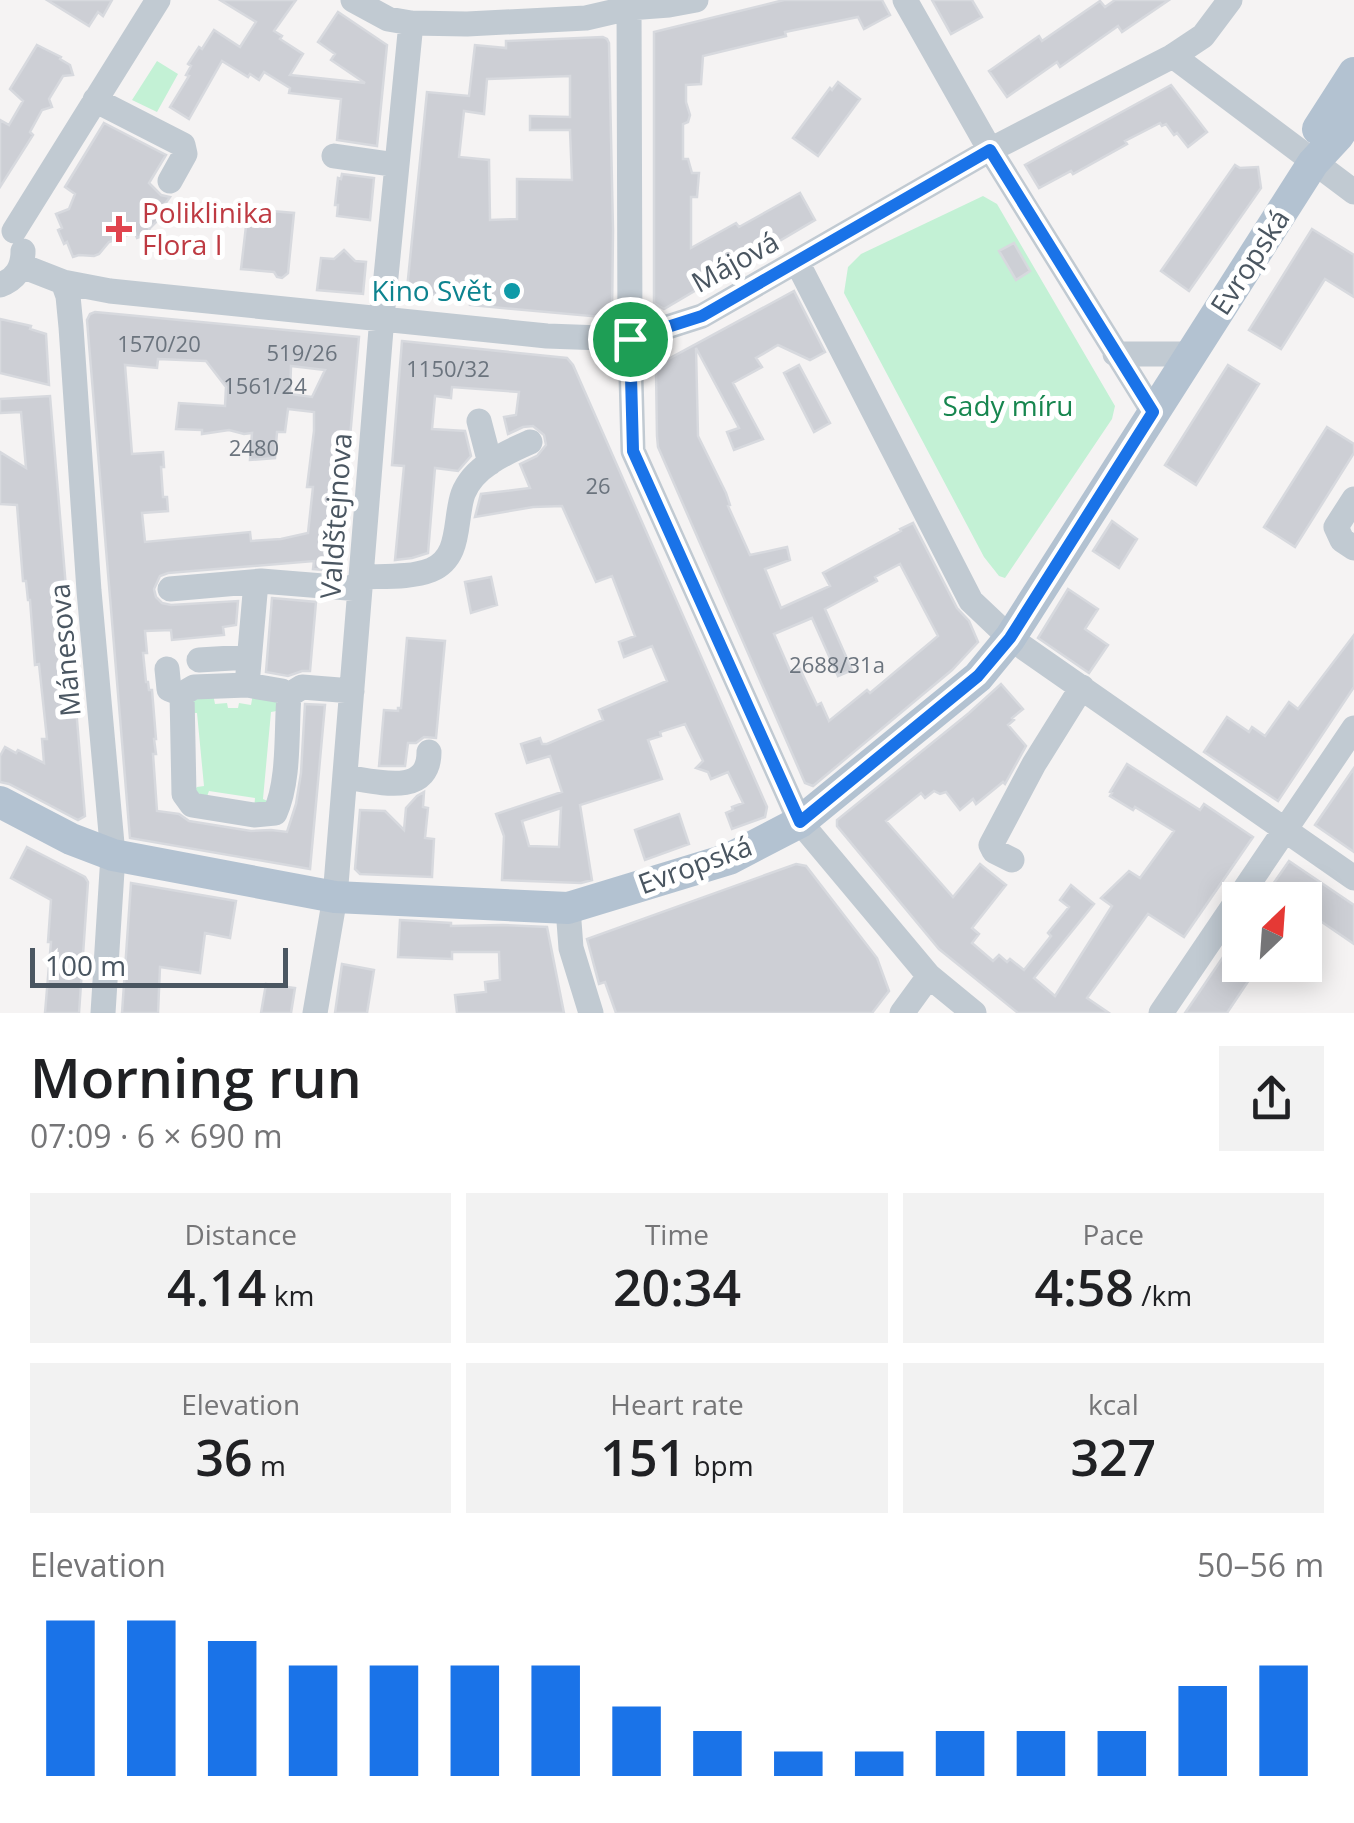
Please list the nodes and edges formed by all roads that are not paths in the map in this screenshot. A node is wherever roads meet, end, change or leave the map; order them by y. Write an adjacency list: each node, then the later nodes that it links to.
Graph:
1 (158, 0): 10 (street)
2 (352, 0): 7 (street)
3 (696, 0): 6 (street)
4 (905, 0): 12 (street)
5 (1230, 0): 8 (street, Májová)
6 (629, 4): 7 (street); 24 (street)
7 (411, 23): 15 (street, Valdštejnova)
8 (1173, 56): 12 (street, Májová); 14 (street)
9 (1354, 73): 14 (main road, Evropská)
10 (95, 100): 16 (street); 18 (street)
11 (1354, 111): 14 (main road, Evropská)
12 (990, 150): 19 (street, Májová); 25 (street)
13 (334, 156): 15 (street)
14 (1313, 163): 17 (street); 26 (main road, Evropská)
15 (398, 165): 23 (street, Valdštejnova)
16 (170, 181)
17 (1354, 192)
18 (7, 227): 20 (street)
19 (797, 262): 24 (street, Májová); 36 (street)
20 (22, 266): 21 (street, Májová); 22 (street)
21 (63, 282): 23 (street, Májová); 51 (street, Mánesova)
22 (0, 284)
23 (382, 317): 24 (street, Májová); 34 (street, Valdštejnova)
24 (630, 339): 49 (street)
25 (1116, 354): 26 (street); 27 (street)
26 (1191, 354): 27 (main road, Evropská)
27 (1153, 412): 36 (main road, Evropská)
28 (479, 421): 30 (street)
29 (530, 442): 30 (street)
30 (490, 462): 34 (street)
31 (1354, 499): 32 (street)
32 (1354, 548)
33 (256, 582): 34 (street); 35 (street); 37 (street)
34 (361, 583): 42 (street, Valdštejnova)
35 (170, 589)
36 (1010, 638): 41 (street); 49 (main road, Evropská)
37 (249, 657): 38 (street); 40 (street)
38 (198, 660)
39 (167, 669): 43 (street)
40 (247, 685): 43 (street); 44 (street)
41 (1082, 687): 50 (street); 52 (street)
42 (352, 691): 44 (street); 47 (street, Valdštejnova)
43 (182, 694): 44 (street)
44 (289, 695)
45 (1352, 735): 50 (street)
46 (429, 752): 47 (street)
47 (345, 777): 54 (street, Valdštejnova)
48 (0, 802): 51 (main road, Evropská)
49 (800, 822): 55 (main road, Evropská); 56 (street)
50 (1284, 830): 53 (street); 62 (street)
51 (113, 855): 54 (main road, Evropská); 57 (street, Mánesova)
52 (1012, 860)
53 (1354, 878)
54 (335, 897): 55 (main road, Evropská); 58 (street, Valdštejnova)
55 (568, 908): 59 (street)
56 (929, 976): 60 (street); 61 (street)
57 (103, 1013)
58 (315, 1013)
59 (591, 1013)
60 (902, 1013)
61 (974, 1013)
62 (1162, 1013)

